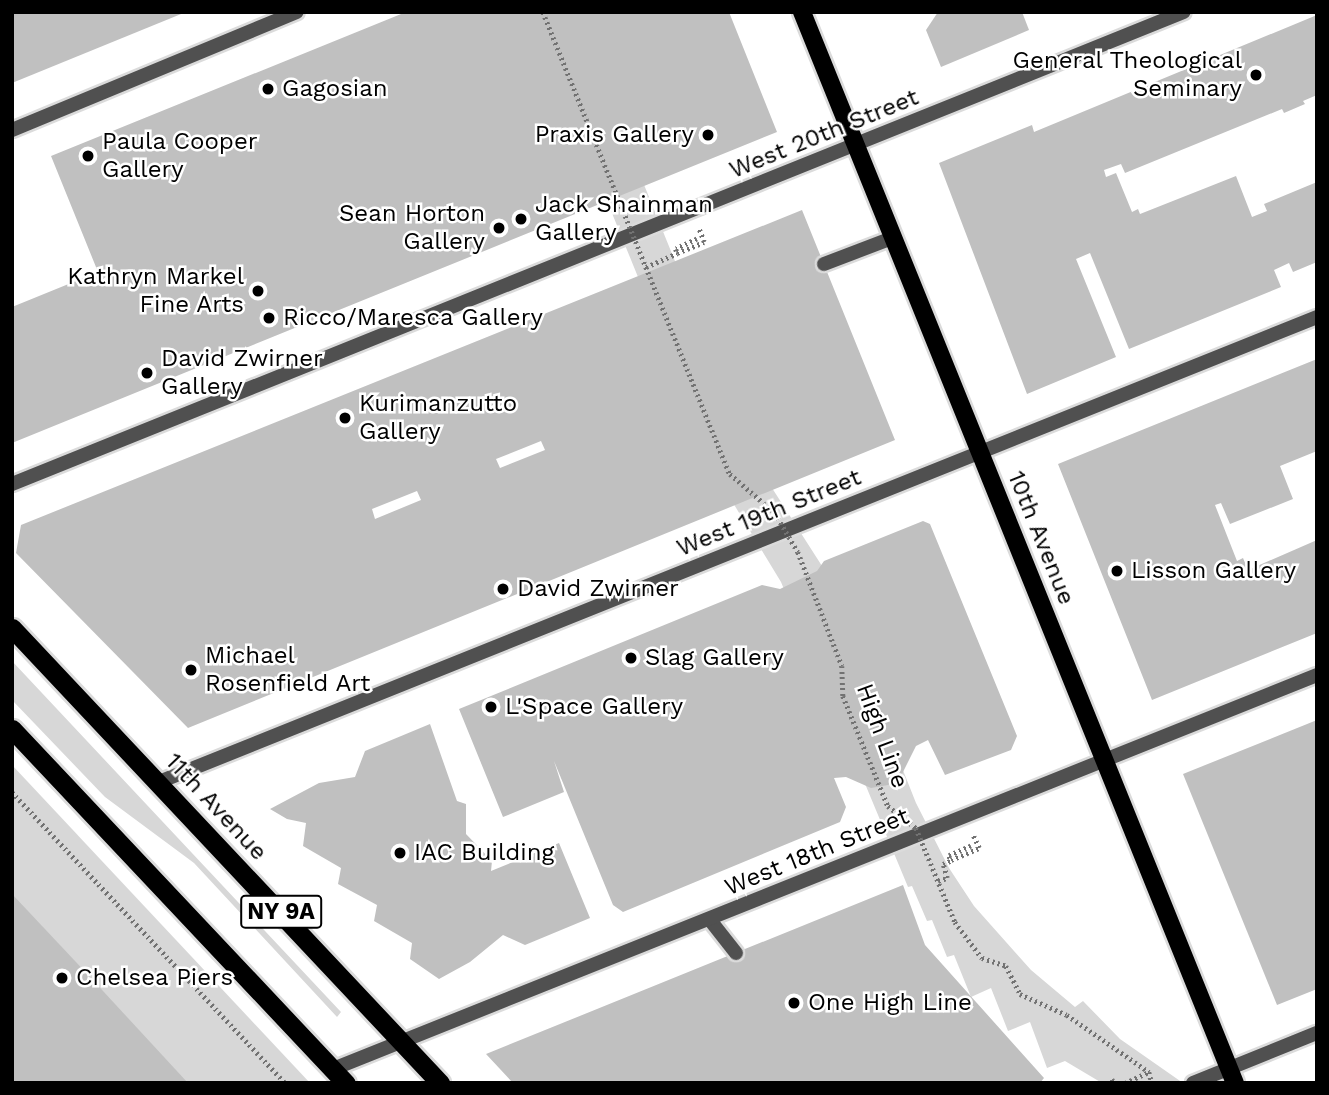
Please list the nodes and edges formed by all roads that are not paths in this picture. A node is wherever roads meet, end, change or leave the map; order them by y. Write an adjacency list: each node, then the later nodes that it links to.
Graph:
1 (298, 12): 4 (street)
2 (802, 12): 5 (main road, 10th Avenue)
3 (1184, 12): 5 (street, West 20th Street)
4 (12, 130)
5 (855, 146): 6 (main road, 10th Avenue); 10 (street, West 20th Street)
6 (892, 238): 7 (street); 9 (main road, 10th Avenue)
7 (824, 264)
8 (1317, 317): 9 (street, West 19th Street)
9 (980, 454): 14 (main road, 10th Avenue); 15 (street, West 19th Street)
10 (12, 484)
11 (12, 628): 15 (highway, 11th Avenue / NY 9A)
12 (1317, 675): 14 (street, West 18th Street)
13 (12, 729): 20 (highway, NY 9A)
14 (1105, 761): 16 (street, West 18th Street); 21 (main road, 10th Avenue)
15 (159, 782): 19 (highway, 11th Avenue / NY 9A)
16 (710, 920): 17 (street); 19 (street, West 18th Street)
17 (736, 953)
18 (1317, 1033): 21 (street)
19 (402, 1042): 20 (street, West 18th Street); 22 (highway, 11th Avenue / NY 9A)
20 (339, 1076)
21 (1232, 1076): 23 (street)
22 (440, 1083)
23 (1194, 1083)

